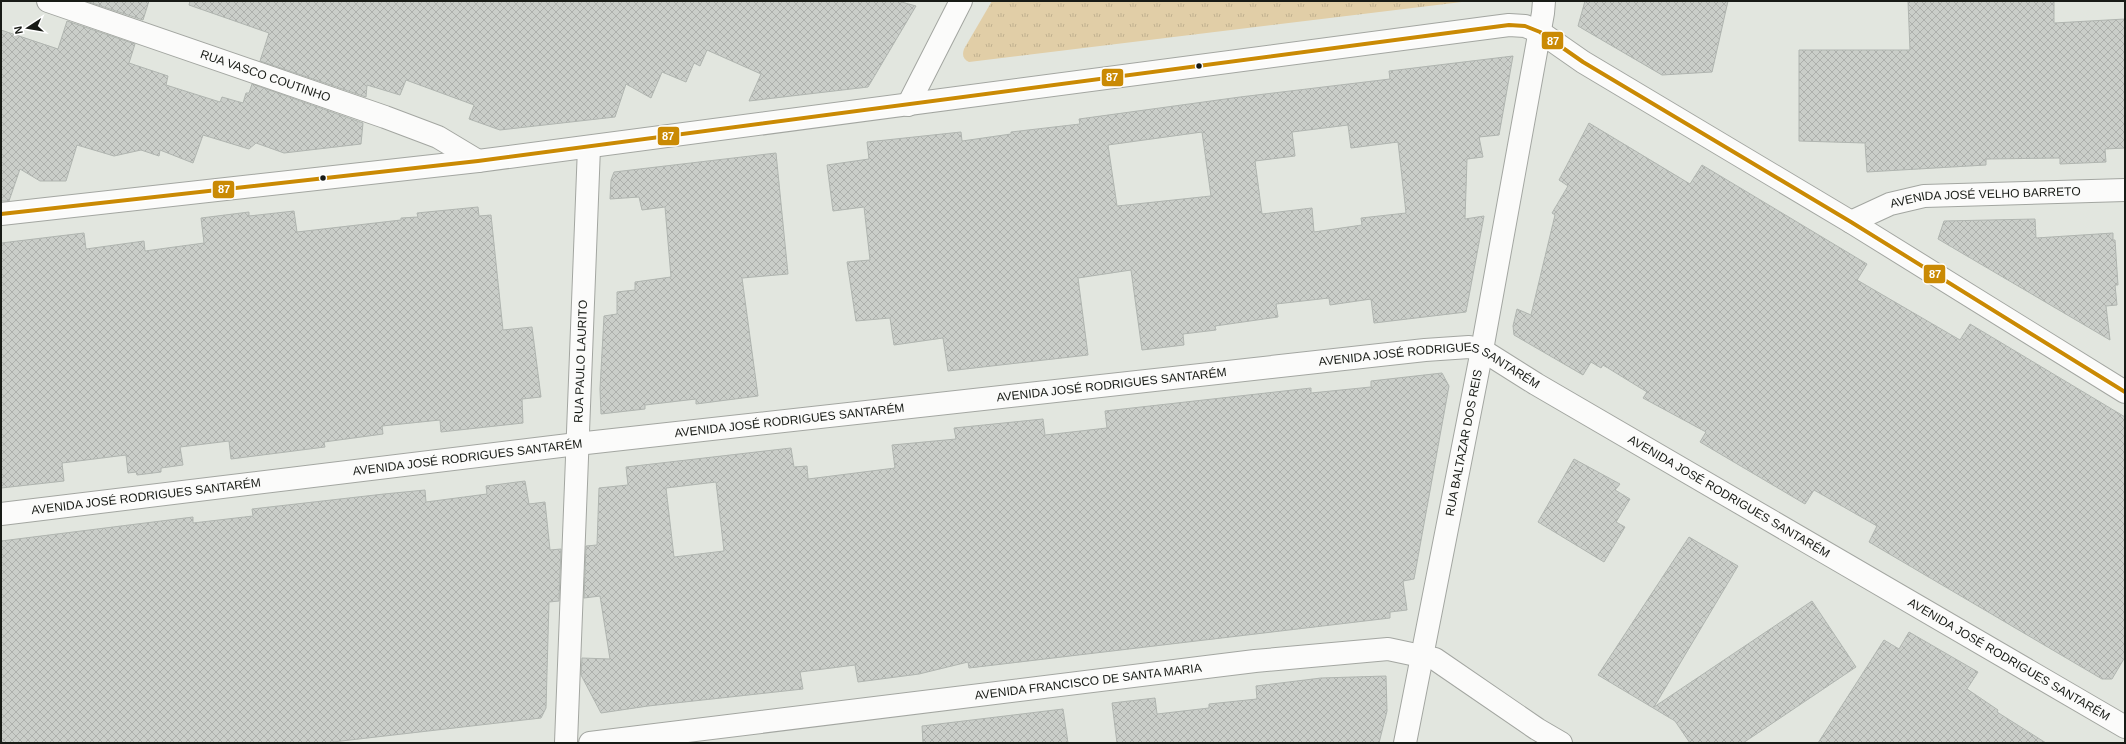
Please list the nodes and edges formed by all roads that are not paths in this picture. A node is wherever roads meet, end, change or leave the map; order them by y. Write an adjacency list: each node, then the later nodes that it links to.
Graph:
1 (48, 1): 7 (street, RUA VASCO COUTINHO)
2 (961, 1): 5 (street)
3 (1544, 1): 4 (street, RUA BALTAZAR DOS REIS)
4 (1540, 32): 5 (street); 12 (street); 13 (street, RUA BALTAZAR DOS REIS)
5 (908, 105): 6 (street)
6 (589, 146): 7 (street); 15 (street, RUA PAULO LAURITO)
7 (478, 162): 10 (street)
8 (2125, 190): 12 (street, AVENIDA JOSÉ VELHO BARRETO)
9 (1, 197): 10 (street)
10 (34, 210): 11 (street)
11 (1, 214)
12 (1851, 222): 14 (street)
13 (1482, 350): 15 (street, AVENIDA JOSÉ RODRIGUES SANTARÉM); 17 (street, RUA BALTAZAR DOS REIS); 18 (street, AVENIDA JOSÉ RODRIGUES SANTARÉM)
14 (2125, 392)
15 (577, 444): 16 (street, AVENIDA JOSÉ RODRIGUES SANTARÉM); 19 (street, RUA PAULO LAURITO)
16 (1, 514)
17 (1423, 657): 20 (street, AVENIDA FRANCISCO DE SANTA MARIA); 21 (street, RUA BALTAZAR DOS REIS); 22 (street, AVENIDA FRANCISCO DE SANTA MARIA)
18 (2125, 727)
19 (566, 743)
20 (590, 743)
21 (1405, 743)
22 (1561, 743)

